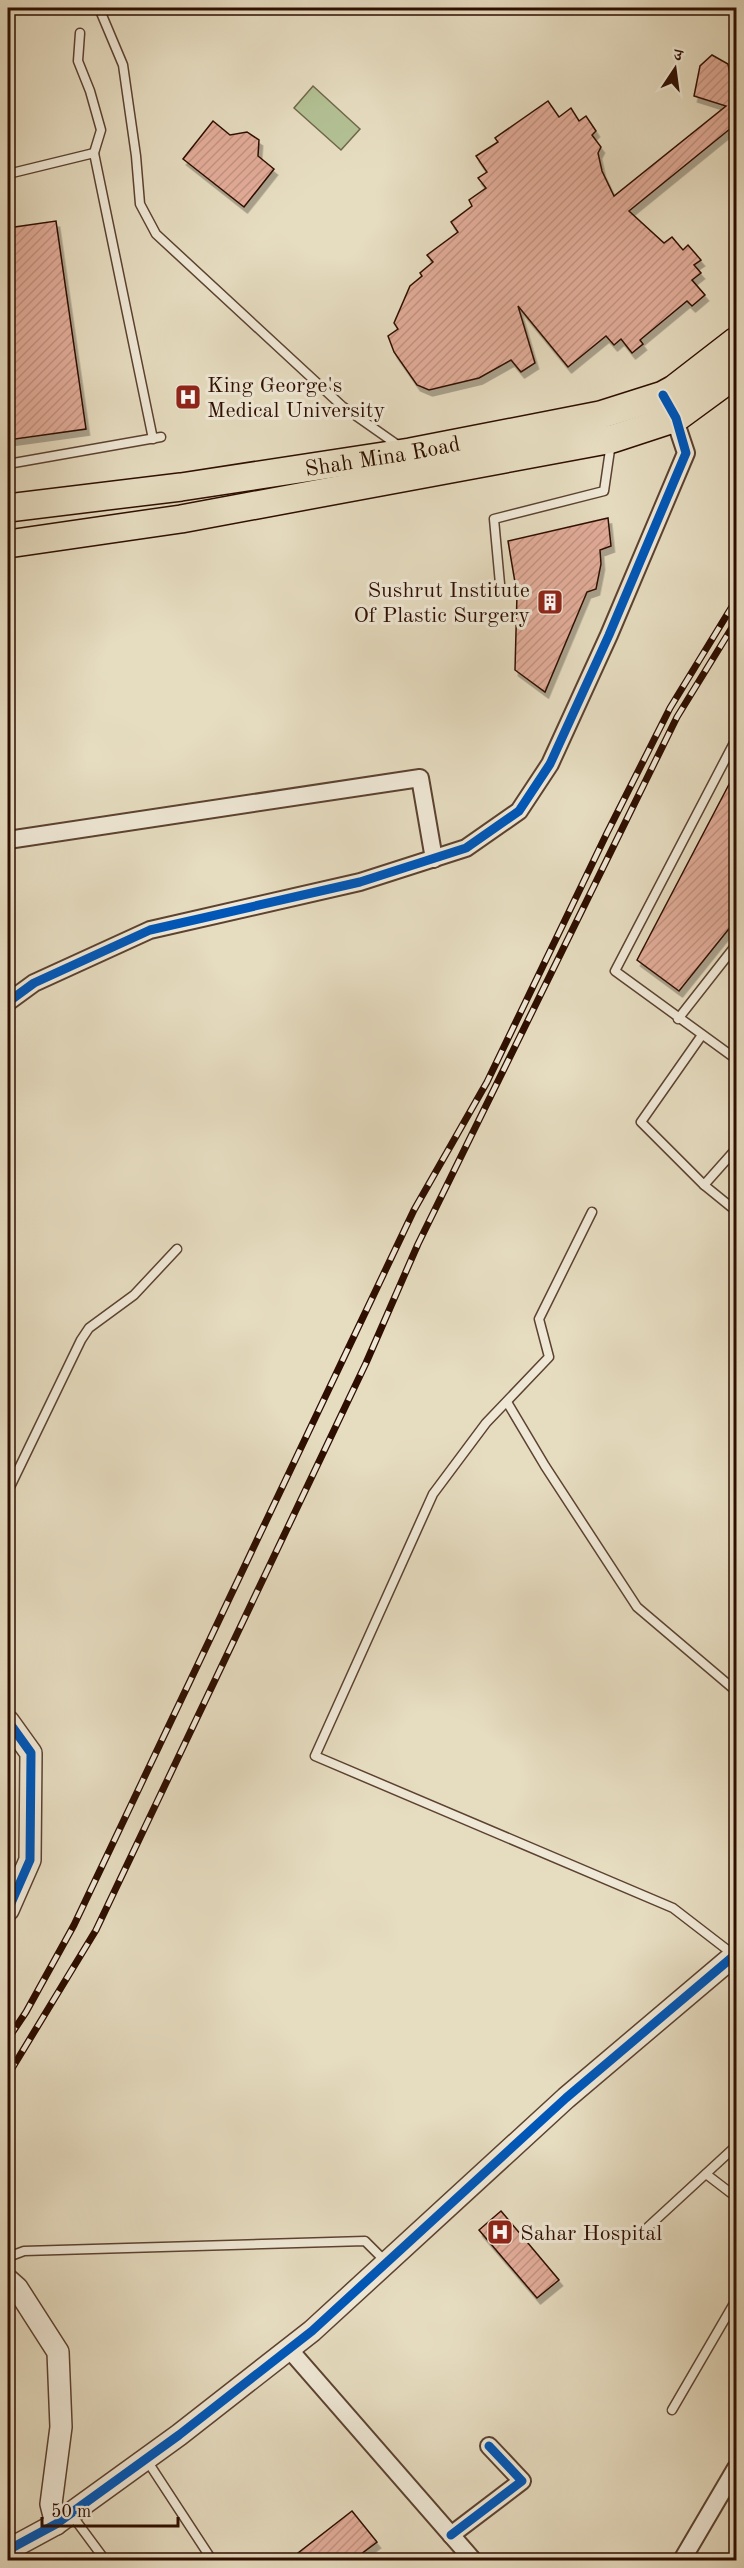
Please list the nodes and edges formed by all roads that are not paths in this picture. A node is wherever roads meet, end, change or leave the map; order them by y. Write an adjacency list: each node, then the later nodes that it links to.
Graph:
1 (99, 8): 11 (lane)
2 (80, 33): 3 (lane)
3 (94, 153): 4 (lane); 10 (lane)
4 (8, 174)
5 (736, 341): 7 (main road, Shah Mina Road)
6 (736, 374): 8 (main road, Shah Mina Road)
7 (663, 395): 8 (street); 11 (main road, Shah Mina Road)
8 (676, 418): 9 (main road, Shah Mina Road); 19 (street)
9 (612, 439): 11 (main road, Shah Mina Road); 16 (lane)
10 (8, 464)
11 (414, 464): 12 (main road, Shah Mina Road); 14 (main road, Shah Mina Road)
12 (60, 501): 13 (main road, Shah Mina Road); 14 (main road)
13 (8, 508)
14 (65, 535): 15 (main road, Shah Mina Road)
15 (8, 544)
16 (500, 584)
17 (736, 739): 22 (lane)
18 (8, 840): 19 (street)
19 (434, 859): 21 (street)
20 (736, 945): 22 (lane)
21 (8, 1002)
22 (678, 1019): 23 (lane)
23 (702, 1035): 24 (lane); 26 (lane)
24 (736, 1059)
25 (736, 1149): 26 (lane)
26 (704, 1185): 27 (lane)
27 (736, 1211)
28 (592, 1212): 30 (lane)
29 (177, 1249): 31 (lane)
30 (507, 1402): 32 (lane); 35 (lane)
31 (8, 1491)
32 (736, 1691)
33 (8, 1721): 34 (street)
34 (9, 1906)
35 (735, 1955): 41 (street)
36 (736, 2146): 37 (lane)
37 (706, 2174): 38 (lane); 39 (lane)
38 (736, 2197)
39 (648, 2227)
40 (8, 2257): 41 (lane)
41 (387, 2263): 44 (street)
42 (8, 2280): 49 (street)
43 (736, 2300): 45 (lane)
44 (289, 2349): 47 (street); 50 (street)
45 (672, 2410)
46 (489, 2446): 50 (street)
47 (146, 2458): 49 (street); 54 (lane)
48 (736, 2468): 56 (street)
49 (63, 2519): 51 (street); 53 (lane)
50 (451, 2535): 55 (street)
51 (8, 2552): 52 (street)
52 (12, 2560)
53 (105, 2560)
54 (212, 2560)
55 (473, 2560)
56 (682, 2560)

